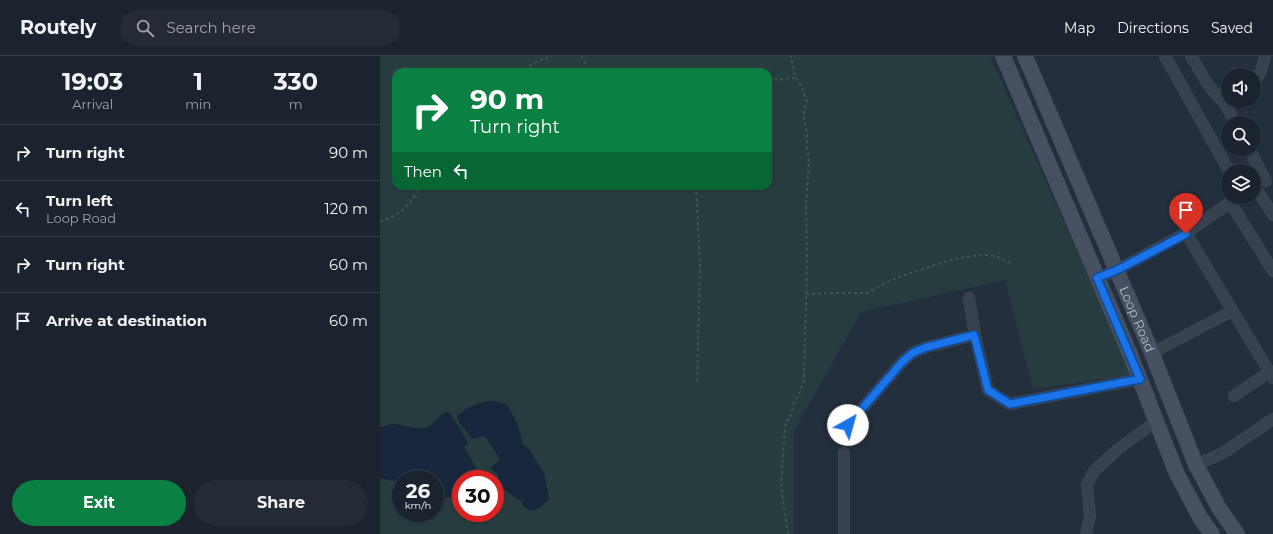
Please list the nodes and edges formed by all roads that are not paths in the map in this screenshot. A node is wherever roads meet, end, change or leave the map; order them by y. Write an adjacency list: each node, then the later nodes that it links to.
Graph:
1 (1003, 56): 19 (main road, Loop Road)
2 (1025, 56): 17 (main road, Loop Road)
3 (1165, 56): 9 (street)
4 (1191, 56): 7 (street)
5 (1265, 56): 6 (street)
6 (1261, 71)
7 (1221, 96)
8 (1254, 156): 10 (street)
9 (1225, 164)
10 (1270, 180): 11 (street)
11 (1261, 185)
12 (1261, 197): 15 (street)
13 (1228, 204): 16 (street)
14 (1236, 204): 18 (street)
15 (1273, 216)
16 (1186, 234): 17 (street); 21 (street)
17 (1117, 270): 19 (street); 23 (main road, Loop Road)
18 (1273, 272)
19 (1097, 278): 25 (main road, Loop Road)
20 (969, 298): 22 (street)
21 (1232, 310): 23 (street); 24 (street)
22 (974, 335): 25 (street); 29 (street)
23 (1152, 353): 31 (main road, Loop Road)
24 (1271, 375): 26 (street)
25 (1140, 379): 28 (main road, Loop Road)
26 (1234, 396)
27 (1273, 419): 31 (street)
28 (1156, 420): 33 (street); 34 (main road, Loop Road)
29 (848, 425)
30 (844, 453): 32 (street)
31 (1196, 466): 35 (main road, Loop Road)
32 (844, 534)
33 (1086, 534)
34 (1212, 534)
35 (1237, 534)

